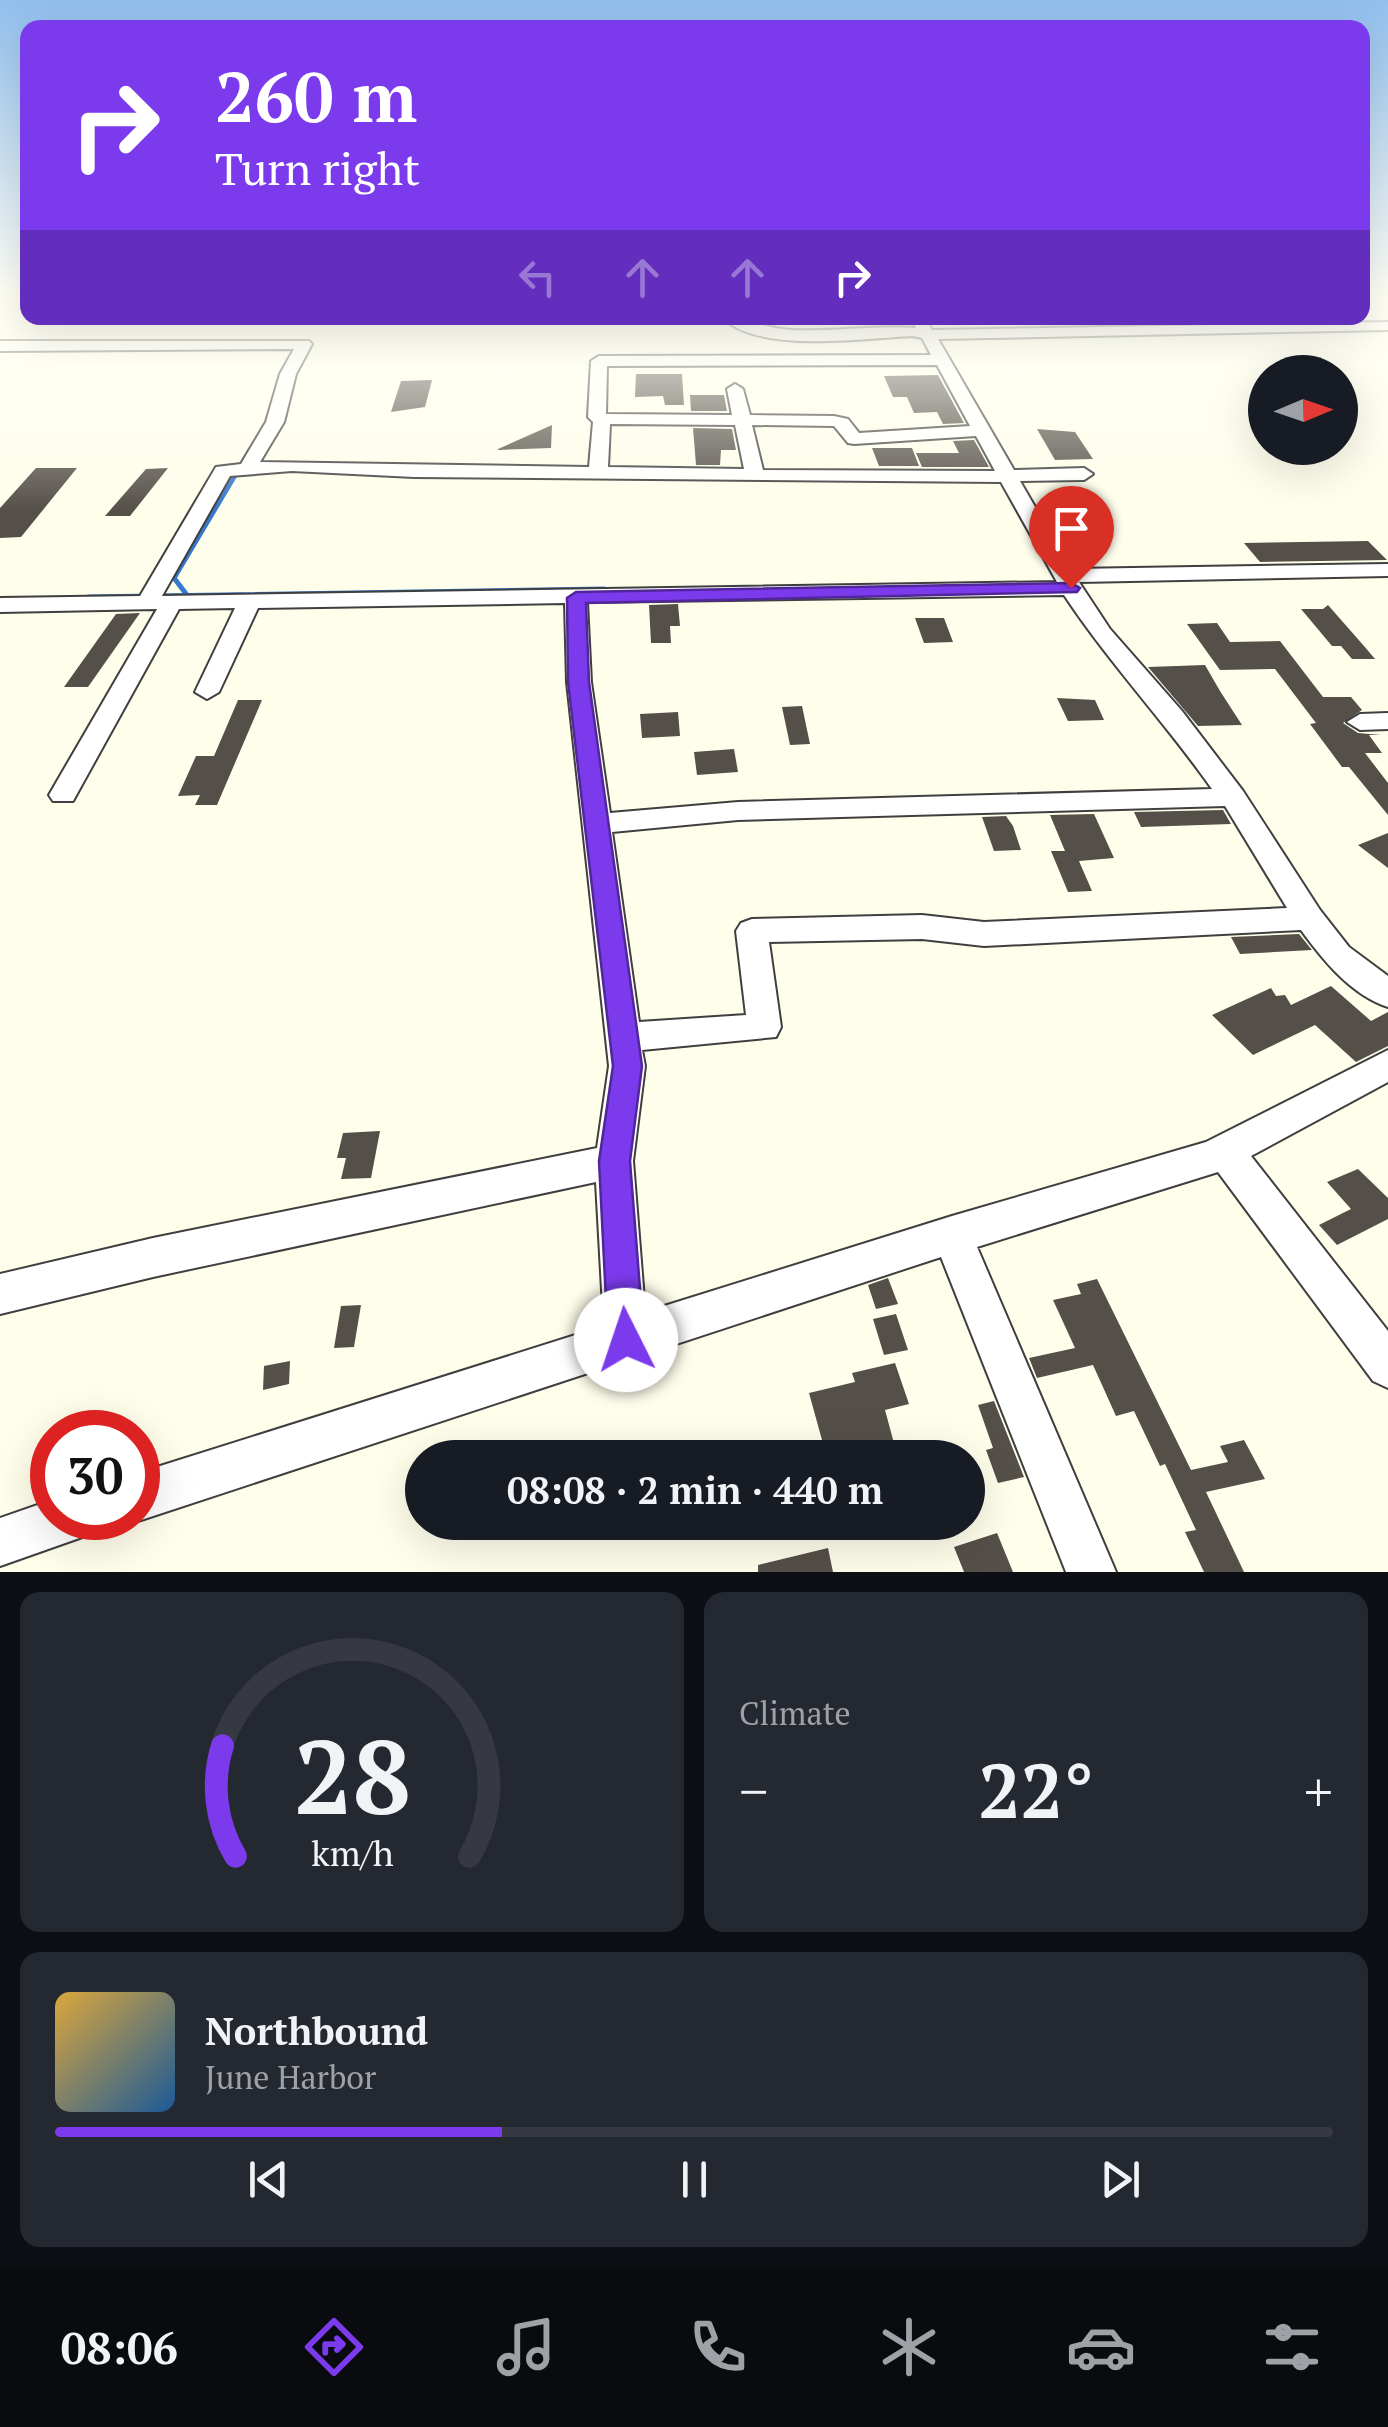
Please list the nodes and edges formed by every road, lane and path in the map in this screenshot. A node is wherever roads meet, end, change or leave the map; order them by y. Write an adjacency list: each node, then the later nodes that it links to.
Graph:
1 (293, 364): 8 (street)
2 (600, 364): 5 (street)
3 (945, 364): 7 (street)
4 (735, 389): 6 (street)
5 (602, 419): 6 (street); 9 (street)
6 (743, 422): 7 (street); 10 (street)
7 (984, 430): 12 (street)
8 (247, 469): 9 (street); 17 (street)
9 (598, 470): 10 (street)
10 (754, 472): 12 (street)
11 (1084, 474): 12 (street)
12 (1010, 478): 14 (street)
13 (1383, 575): 14 (street)
14 (1068, 582): 15 (street); 23 (street)
15 (576, 598): 16 (street); 24 (street)
16 (250, 600): 17 (street); 19 (street)
17 (159, 602): 18 (street); 22 (street)
18 (0, 605)
19 (208, 692)
20 (1388, 721): 21 (street)
21 (1360, 722)
22 (63, 795)
23 (1233, 797): 24 (street); 25 (street)
24 (600, 824): 27 (street)
25 (1309, 918): 26 (street); 27 (street)
26 (1388, 994)
27 (624, 1037): 30 (street)
28 (1388, 1065): 29 (street)
29 (1225, 1151): 31 (street); 34 (street)
30 (614, 1161): 32 (street); 33 (street)
31 (952, 1235): 33 (street); 38 (street)
32 (0, 1294)
33 (626, 1340): 35 (street)
34 (1388, 1366)
35 (160, 1489)
36 (30, 1532): 37 (street)
37 (0, 1542)
38 (1091, 1572)

